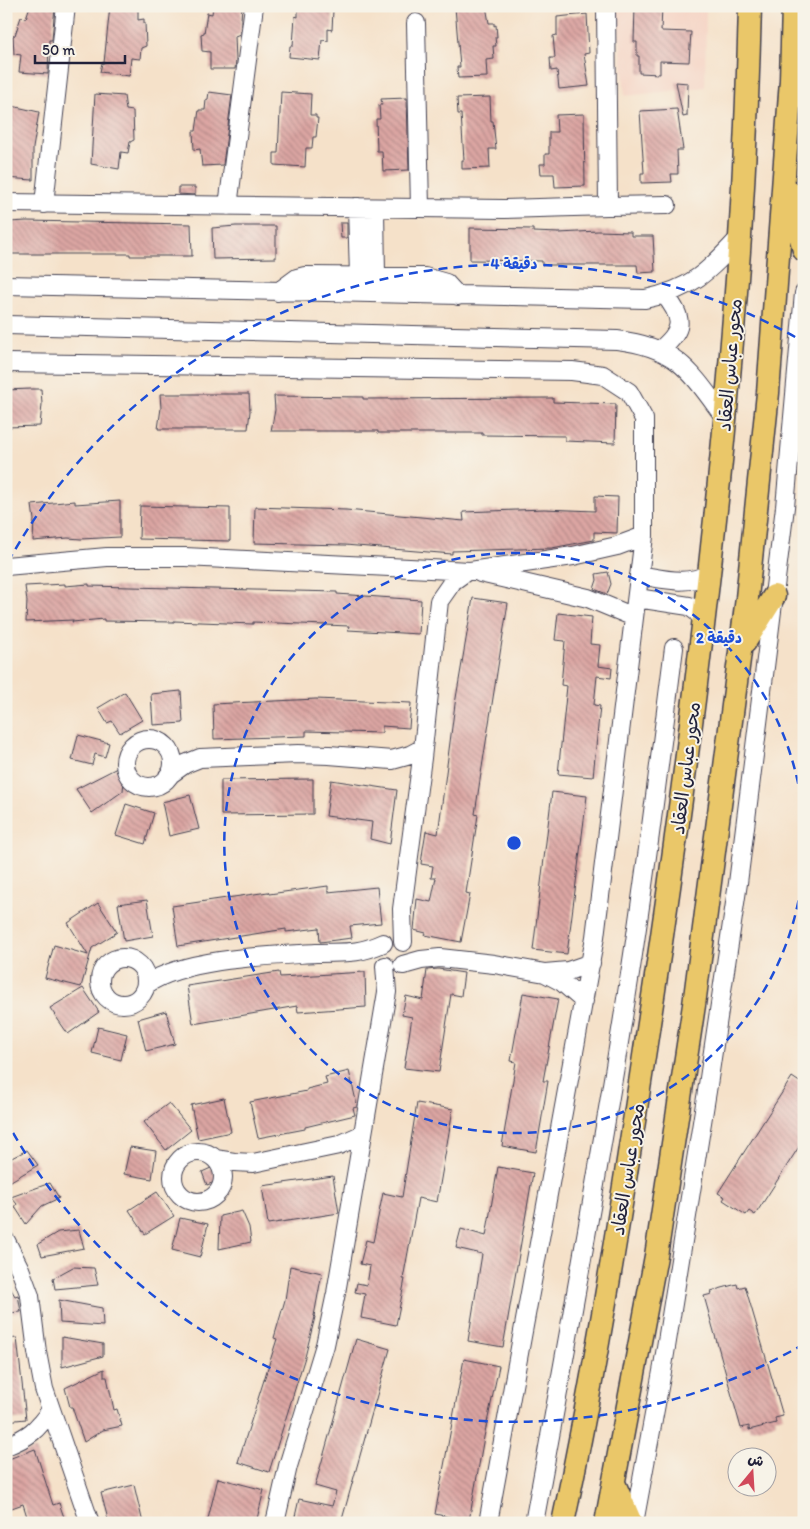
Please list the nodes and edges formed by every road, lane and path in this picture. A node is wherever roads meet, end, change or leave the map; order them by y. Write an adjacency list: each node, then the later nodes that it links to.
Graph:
1 (66, 6): 9 (street)
2 (254, 6): 11 (street)
3 (606, 6): 12 (street)
4 (750, 6): 15 (main road, محور عباس العقاد)
5 (793, 6): 7 (main road, محور عباس العقاد)
6 (416, 23): 14 (street)
7 (784, 171): 16 (main road); 39 (main road, محور عباس العقاد)
8 (6, 203): 9 (street)
9 (44, 204): 11 (street)
10 (667, 205): 12 (street)
11 (228, 206): 13 (street)
12 (608, 206): 14 (street)
13 (366, 207): 14 (street); 17 (street)
14 (420, 208)
15 (740, 237): 21 (street); 26 (main road, محور عباس العقاد)
16 (804, 250)
17 (368, 276): 19 (street); 22 (street)
18 (6, 285): 19 (street)
19 (278, 292): 22 (street)
20 (804, 293): 33 (street)
21 (665, 295): 22 (street); 24 (street)
22 (458, 296)
23 (6, 325): 24 (street)
24 (660, 350): 26 (street)
25 (6, 363): 27 (street)
26 (725, 418): 31 (main road, محور عباس العقاد)
27 (644, 536): 30 (street); 32 (street)
28 (6, 566): 29 (street)
29 (419, 568): 30 (street); 35 (street)
30 (469, 571): 35 (street); 36 (street)
31 (709, 574): 32 (street); 37 (main road, محور عباس العقاد)
32 (639, 575): 34 (street)
33 (774, 596): 39 (main road); 74 (street)
34 (637, 598): 36 (street); 37 (street)
35 (439, 601): 41 (street)
36 (634, 617): 49 (street)
37 (703, 620): 72 (main road, محور عباس العقاد)
38 (674, 648): 71 (street)
39 (740, 649): 67 (main road, محور عباس العقاد)
40 (165, 746): 42 (street); 44 (street); 44 (street)
41 (423, 748): 43 (street); 45 (street)
42 (200, 758): 43 (street); 44 (street)
43 (392, 760): 45 (street)
44 (168, 776)
45 (419, 781): 46 (street)
46 (394, 942): 47 (street); 48 (street); 51 (street); 51 (street)
47 (357, 952): 51 (street); 52 (street)
48 (440, 958): 51 (street); 53 (street)
49 (591, 963): 53 (street); 55 (street)
50 (140, 964): 52 (street); 54 (street); 54 (street)
51 (393, 965): 56 (street)
52 (175, 970): 54 (street)
53 (545, 973): 55 (street)
54 (147, 984)
55 (584, 1001): 70 (street)
56 (363, 1134): 57 (street); 60 (street)
57 (330, 1147): 59 (street); 60 (street)
58 (215, 1159): 59 (street); 61 (street); 61 (street)
59 (253, 1163): 61 (street)
60 (358, 1167): 69 (street)
61 (222, 1184)
62 (6, 1242): 63 (street)
63 (51, 1410): 64 (street); 65 (street)
64 (24, 1439): 65 (street); 66 (street)
65 (62, 1445): 68 (street)
66 (6, 1446)
67 (614, 1483): 73 (main road, محور عباس العقاد); 74 (main road)
68 (90, 1523)
69 (276, 1523)
70 (488, 1523)
71 (534, 1523)
72 (563, 1523)
73 (606, 1523)
74 (633, 1523)

